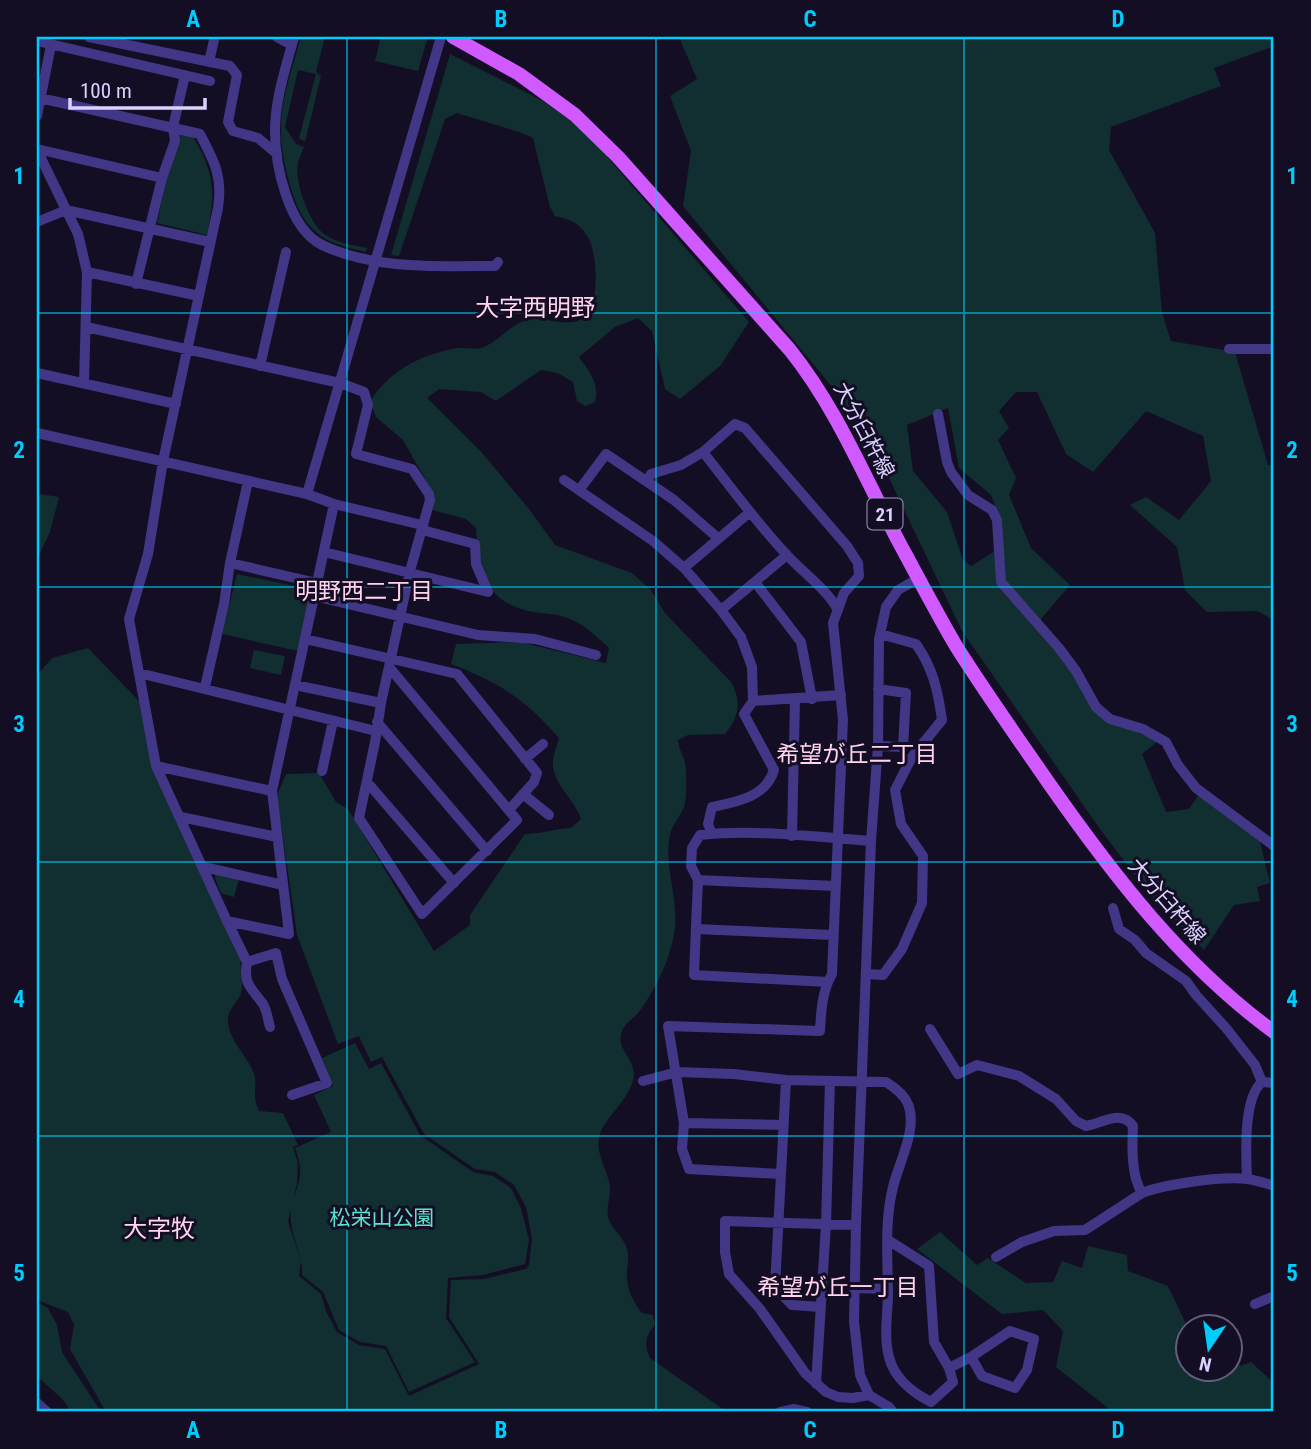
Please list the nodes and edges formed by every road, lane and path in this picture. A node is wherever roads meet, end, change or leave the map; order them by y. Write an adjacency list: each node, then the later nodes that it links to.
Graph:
1 (89, 37): 9 (street)
2 (277, 37): 7 (street)
3 (441, 37): 23 (street)
4 (453, 37): 55 (main road, 大分臼杵線 / 21)
5 (214, 40): 9 (street)
6 (37, 41): 8 (street)
7 (293, 41): 16 (street)
8 (51, 45): 10 (street); 12 (street)
9 (209, 62): 16 (street)
10 (185, 75): 11 (street); 14 (street)
11 (210, 81)
12 (40, 98): 13 (street); 14 (street)
13 (37, 116)
14 (173, 127): 17 (street); 21 (street)
15 (37, 149): 17 (street); 18 (street)
16 (277, 154): 23 (street)
17 (162, 178): 20 (street)
18 (66, 210): 19 (street); 20 (street); 25 (street)
19 (37, 222)
20 (150, 228): 21 (street); 26 (street)
21 (211, 242): 27 (street)
22 (286, 252): 32 (street)
23 (375, 262): 24 (street); 35 (street)
24 (498, 262)
25 (87, 272): 26 (street); 28 (street)
26 (136, 284): 27 (street)
27 (199, 296): 31 (street)
28 (86, 327): 31 (street); 34 (street)
29 (1274, 348): 30 (street)
30 (1229, 349)
31 (188, 350): 32 (street); 36 (street)
32 (260, 366): 35 (street)
33 (37, 373): 34 (street)
34 (84, 383): 36 (street)
35 (340, 383): 45 (street); 48 (street)
36 (176, 404): 40 (street)
37 (938, 414): 94 (street)
38 (37, 433): 40 (street)
39 (703, 452): 43 (street); 47 (street); 60 (street)
40 (163, 461): 42 (street); 66 (street)
41 (564, 480): 44 (street)
42 (248, 481): 45 (street); 52 (street)
43 (647, 481): 44 (street); 49 (street)
44 (580, 489): 53 (street)
45 (307, 494): 46 (street)
46 (334, 504): 48 (street); 50 (street)
47 (750, 512): 49 (street); 51 (street)
48 (422, 525): 54 (street); 54 (street)
49 (719, 538): 53 (street)
50 (324, 552): 54 (street); 57 (street)
51 (786, 555): 56 (street); 60 (street)
52 (230, 563): 57 (street); 68 (street)
53 (684, 568): 59 (street)
54 (410, 571): 61 (street)
55 (919, 578): 62 (street); 110 (main road, 大分臼杵線 / 21)
56 (755, 582): 59 (street); 71 (street)
57 (317, 583): 58 (street)
58 (314, 596): 61 (street); 63 (street)
59 (721, 610): 73 (street)
60 (838, 610): 70 (street)
61 (401, 615): 64 (street); 65 (street)
62 (880, 634): 69 (street); 106 (street)
63 (305, 639): 65 (street); 67 (street)
64 (596, 655)
65 (390, 663): 74 (street); 80 (street); 86 (street)
66 (139, 673): 68 (street); 81 (street)
67 (295, 685): 74 (street); 75 (street)
68 (205, 688): 75 (street)
69 (878, 689): 79 (street); 79 (street)
70 (841, 695): 71 (street); 92 (street)
71 (812, 699): 72 (street)
72 (795, 700): 73 (street); 90 (street)
73 (753, 701): 89 (street)
74 (381, 704): 77 (street)
75 (290, 708): 76 (street); 84 (street)
76 (333, 721): 77 (street); 82 (street)
77 (376, 726): 83 (street); 95 (street)
78 (542, 744): 80 (street)
79 (878, 746): 93 (street)
80 (525, 758): 85 (street)
81 (156, 766): 84 (street); 88 (street)
82 (322, 771)
83 (367, 782): 98 (street); 98 (street)
84 (272, 791): 91 (street)
85 (523, 794): 86 (street); 87 (street)
86 (509, 810): 95 (street)
87 (549, 816)
88 (181, 817): 91 (street); 96 (street)
89 (712, 834): 90 (street); 97 (street)
90 (792, 836): 92 (street)
91 (277, 837): 99 (street)
92 (836, 839): 93 (street); 100 (street)
93 (871, 841): 106 (street)
94 (1274, 846)
95 (487, 851): 98 (street)
96 (204, 867): 99 (street); 102 (street)
97 (698, 880): 100 (street); 103 (street)
98 (454, 883)
99 (283, 885): 102 (street)
100 (835, 886): 104 (street)
101 (1113, 908): 116 (street)
102 (227, 921): 105 (street)
103 (696, 929): 104 (street); 107 (street)
104 (834, 935): 107 (street)
105 (247, 962): 108 (street); 118 (street)
106 (867, 974): 113 (street)
107 (828, 982): 111 (street)
108 (270, 1027)
109 (930, 1029): 124 (street)
110 (1274, 1032)
111 (677, 1072): 112 (street); 114 (street); 119 (street)
112 (786, 1080): 115 (street); 120 (street)
113 (863, 1080): 115 (street); 127 (street); 128 (street)
114 (643, 1081)
115 (830, 1081): 126 (street)
116 (1262, 1082): 117 (street); 122 (street)
117 (1274, 1083)
118 (292, 1095)
119 (684, 1123): 120 (street); 121 (street)
120 (783, 1125): 121 (street)
121 (780, 1174): 125 (street)
122 (1247, 1179): 123 (street); 124 (street)
123 (1274, 1186)
124 (1142, 1193): 129 (street)
125 (779, 1224): 126 (street); 134 (street); 137 (street)
126 (825, 1224): 127 (street); 134 (street)
127 (856, 1225): 130 (street)
128 (888, 1240): 131 (street); 136 (street)
129 (996, 1257)
130 (854, 1288): 131 (street); 138 (street)
131 (888, 1289): 136 (street)
132 (1274, 1296): 133 (street)
133 (1255, 1304)
134 (821, 1307): 137 (street)
135 (971, 1357): 135 (street); 136 (street)
136 (949, 1367)
137 (816, 1384): 138 (street)
138 (869, 1395): 143 (street)
139 (37, 1403): 140 (street)
140 (47, 1412)
141 (780, 1412): 142 (street)
142 (807, 1412)
143 (893, 1412)

